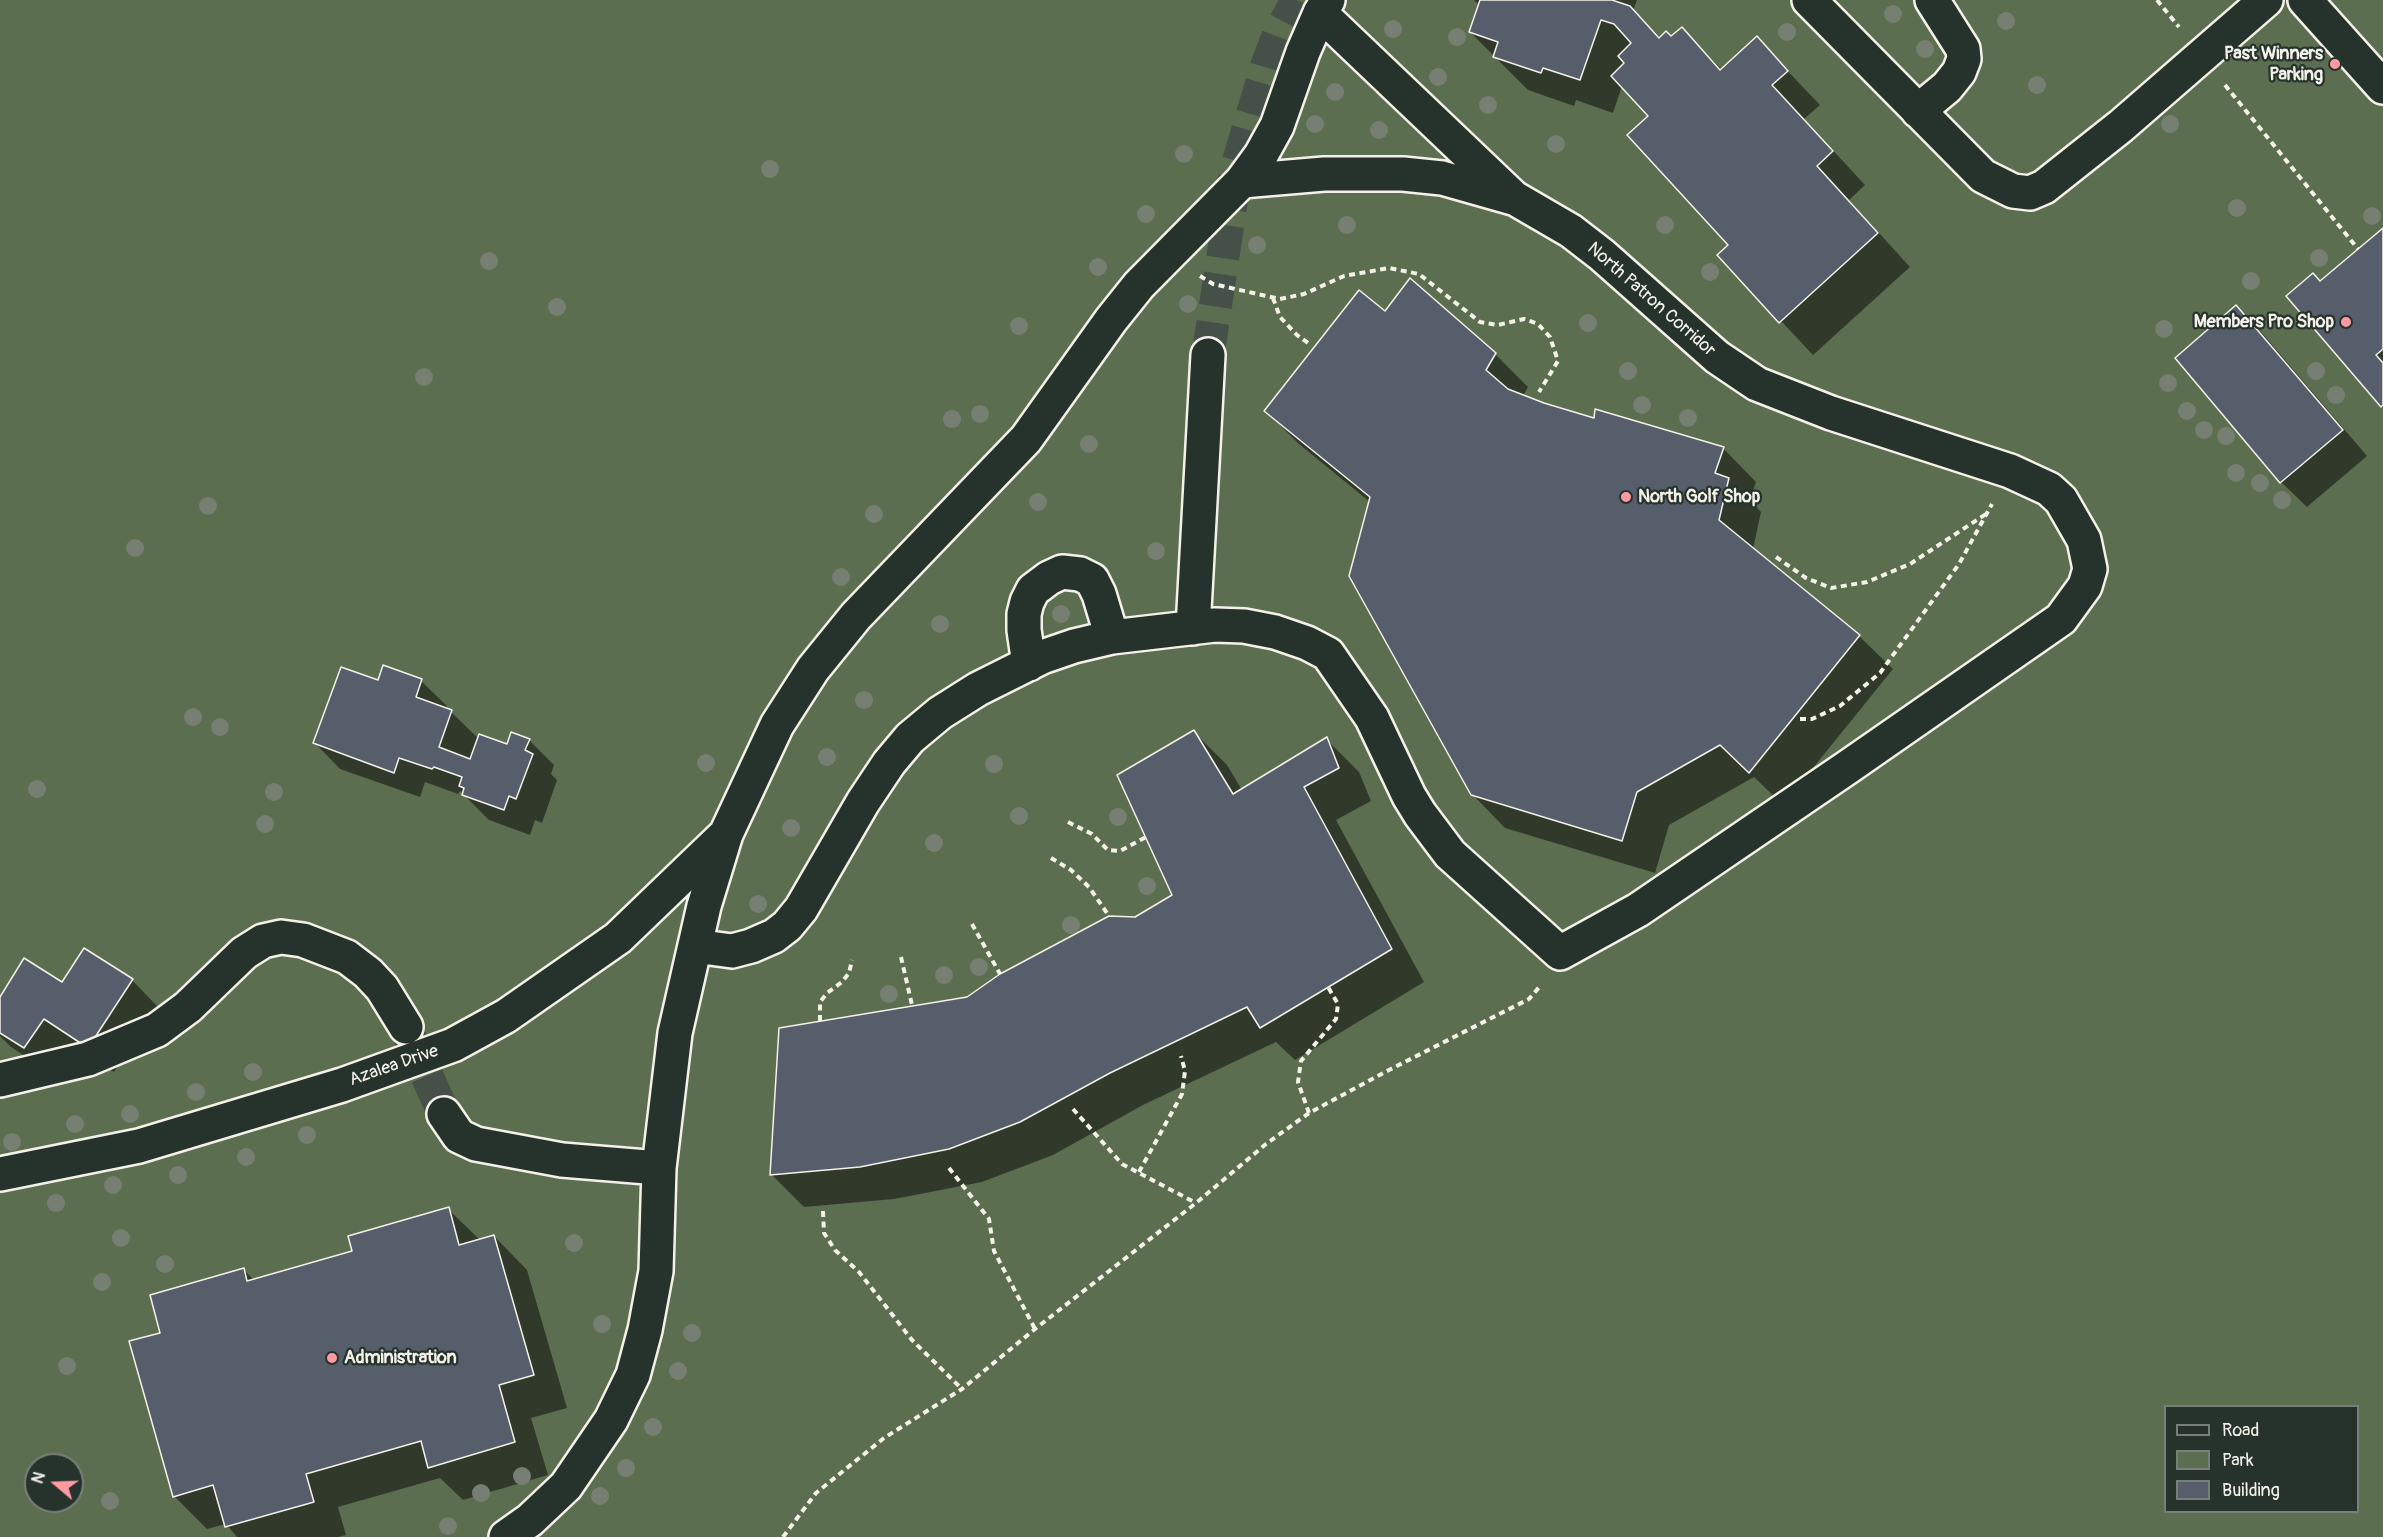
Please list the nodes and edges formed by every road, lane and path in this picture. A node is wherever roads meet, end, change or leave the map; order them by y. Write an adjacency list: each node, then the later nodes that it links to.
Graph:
1 (1809, 0): 10 (lane)
2 (1932, 0): 10 (lane)
3 (2157, 0): 7 (path)
4 (2266, 0): 10 (lane)
5 (2306, 0): 9 (lane)
6 (1324, 6): 11 (lane); 12 (lane)
7 (2179, 28)
8 (2224, 83): 13 (path)
9 (2383, 87)
10 (1918, 111)
11 (1242, 181): 12 (lane, North Patron Corridor); 14 (lane)
12 (1516, 199): 19 (lane, North Patron Corridor)
13 (2358, 249)
14 (1173, 251): 15 (path); 27 (lane)
15 (1273, 298): 16 (path); 18 (path)
16 (1308, 343)
17 (1208, 355): 22 (lane)
18 (1539, 392)
19 (2010, 471): 20 (path); 33 (lane, North Patron Corridor)
20 (1987, 514): 21 (path); 25 (path)
21 (1776, 557)
22 (1193, 627): 23 (lane); 33 (lane)
23 (1112, 637): 24 (lane); 24 (lane)
24 (1029, 664): 32 (lane)
25 (1800, 718)
26 (1068, 822): 28 (path)
27 (726, 834): 32 (lane); 49 (lane, Azalea Drive)
28 (1146, 837)
29 (1051, 858): 30 (path)
30 (1109, 916)
31 (972, 924): 36 (path)
32 (695, 946): 46 (lane)
33 (1560, 953): 44 (path)
34 (901, 957): 38 (path)
35 (852, 960): 39 (path)
36 (1000, 974)
37 (1328, 987): 44 (path)
38 (912, 1005)
39 (820, 1021)
40 (406, 1027): 42 (lane)
41 (1181, 1056): 48 (path)
42 (0, 1080)
43 (1073, 1109): 48 (path)
44 (1309, 1113): 50 (path)
45 (444, 1114): 46 (lane)
46 (659, 1168): 54 (lane)
47 (949, 1168): 52 (path)
48 (1139, 1172): 50 (path)
49 (0, 1174)
50 (1196, 1203): 52 (path)
51 (822, 1211): 53 (path)
52 (1035, 1329): 53 (path)
53 (962, 1389): 55 (path)
54 (523, 1531)
55 (783, 1537)

